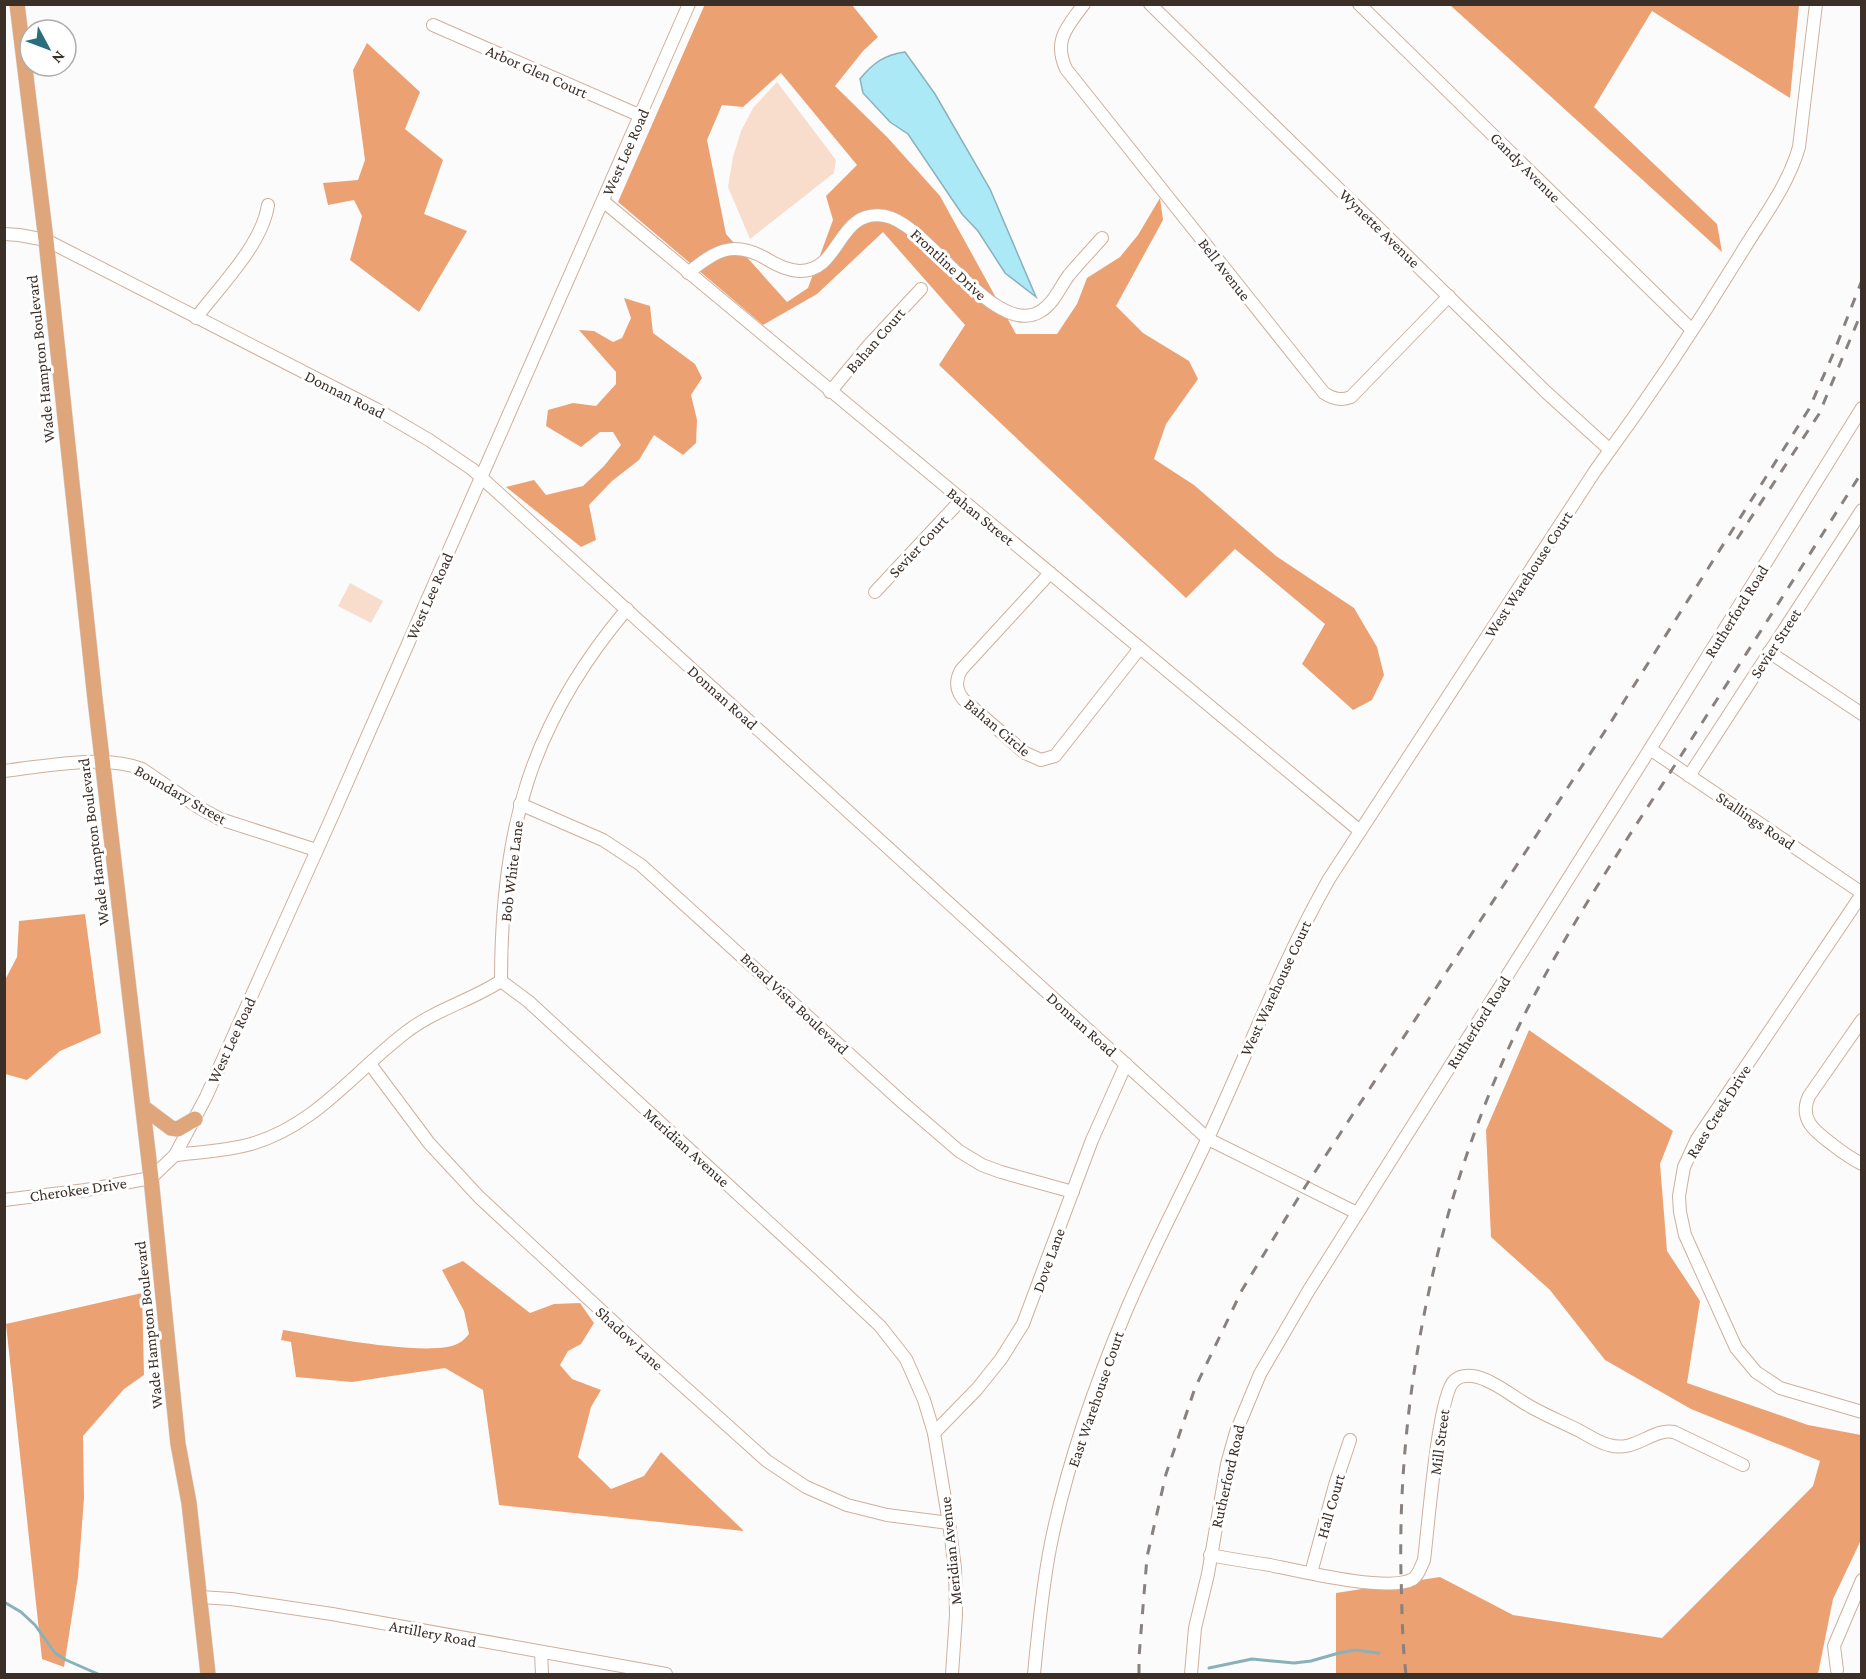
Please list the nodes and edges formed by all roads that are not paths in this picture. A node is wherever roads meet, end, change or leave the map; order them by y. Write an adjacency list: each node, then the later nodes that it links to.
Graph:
1 (18, 4): 13 (main road, Wade Hampton Boulevard)
2 (689, 4): 8 (street, West Lee Road)
3 (1084, 4): 16 (street, Bell Avenue)
4 (1150, 4): 16 (street, Wynette Avenue)
5 (1359, 4): 18 (street, Gandy Avenue)
6 (1816, 4): 18 (street, West Warehouse Court)
7 (433, 25): 8 (street, Arbor Glen Court)
8 (641, 116): 9 (street, West Lee Road)
9 (603, 201): 14 (street, Bahan Street); 22 (street, West Lee Road)
10 (268, 205): 17 (street)
11 (4, 234): 13 (street, Donnan Road)
12 (1102, 238): 14 (street, Frontline Drive)
13 (46, 240): 17 (street, Donnan Road); 32 (main road, Wade Hampton Boulevard)
14 (688, 273): 19 (street, Bahan Street)
15 (921, 289): 19 (street, Bahan Court)
16 (1449, 296): 21 (street, Wynette Avenue)
17 (196, 318): 22 (street, Donnan Road)
18 (1692, 330): 21 (street, West Warehouse Court)
19 (830, 392): 23 (street, Bahan Street)
20 (1862, 408): 31 (street, Rutherford Road)
21 (1610, 450): 36 (street, West Warehouse Court)
22 (481, 477): 27 (street, Donnan Road); 37 (street, West Lee Road)
23 (961, 500): 25 (street, Bahan Street); 26 (street, Sevier Court)
24 (1862, 510): 29 (street, Sevier Street)
25 (1050, 573): 28 (street, Bahan Street); 28 (street, Bahan Circle)
26 (875, 592)
27 (627, 609): 35 (street, Bob White Lane); 42 (street, Donnan Road)
28 (1140, 648): 36 (street, Bahan Street)
29 (1769, 652): 30 (street); 34 (street, Sevier Street)
30 (1862, 714)
31 (1650, 749): 34 (street, Stallings Road); 51 (street, Rutherford Road)
32 (108, 762): 33 (street); 37 (street, Boundary Street); 43 (main road, Wade Hampton Boulevard)
33 (4, 771)
34 (1689, 776): 38 (street, Stallings Road)
35 (520, 804): 39 (street, Bob White Lane); 49 (street, Broad Vista Boulevard)
36 (1360, 831): 45 (street, West Warehouse Court)
37 (316, 850): 44 (street, West Lee Road)
38 (1862, 894): 52 (street, Raes Creek Drive)
39 (501, 981): 41 (street); 53 (street, Meridian Avenue)
40 (1862, 1020): 47 (street)
41 (370, 1064): 46 (street); 56 (street, Shadow Lane)
42 (1126, 1064): 45 (street, Donnan Road); 49 (street, Dove Lane)
43 (143, 1107): 44 (main road); 48 (main road, Wade Hampton Boulevard)
44 (195, 1119): 46 (street, West Lee Road)
45 (1208, 1139): 51 (street, Donnan Road); 67 (street, East Warehouse Court)
46 (175, 1155): 48 (street, West Lee Road)
47 (1862, 1164)
48 (151, 1178): 50 (street, Cherokee Drive); 60 (main road, Wade Hampton Boulevard)
49 (1073, 1192): 53 (street, Dove Lane)
50 (4, 1200)
51 (1357, 1213): 57 (street, Rutherford Road)
52 (1862, 1412)
53 (934, 1433): 56 (street, Meridian Avenue)
54 (1350, 1440): 58 (street, Hall Court)
55 (1743, 1465): 58 (street, Mill Street)
56 (949, 1523): 66 (street, Meridian Avenue)
57 (1210, 1555): 58 (street, Mill Street); 68 (street, Rutherford Road)
58 (1311, 1573)
59 (1862, 1580): 62 (street)
60 (200, 1597): 61 (street, Artillery Road); 63 (main road, Wade Hampton Boulevard)
61 (541, 1653): 64 (street); 65 (street, Artillery Road)
62 (1838, 1670)
63 (208, 1674)
64 (542, 1674)
65 (666, 1674)
66 (952, 1674)
67 (1034, 1674)
68 (1191, 1674)

